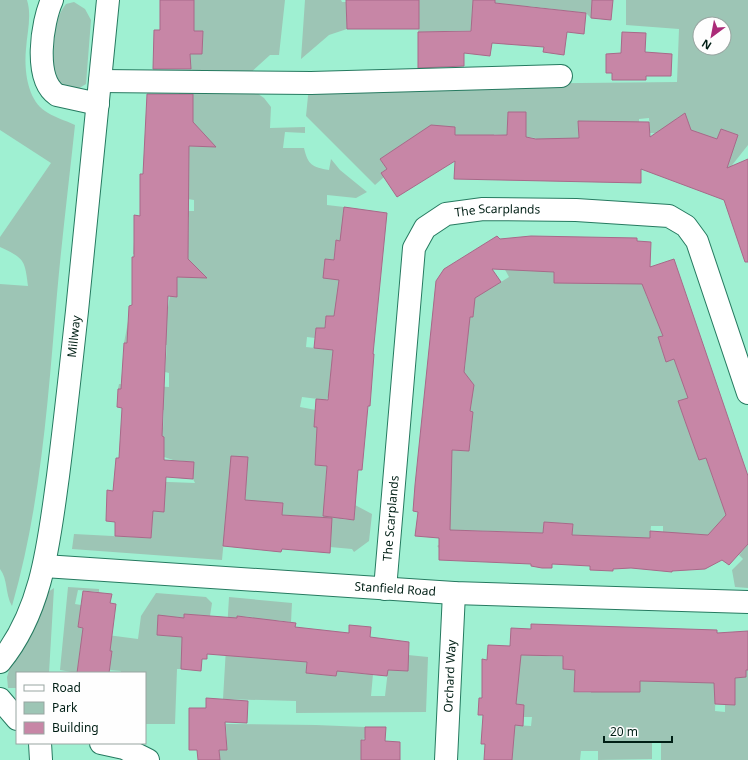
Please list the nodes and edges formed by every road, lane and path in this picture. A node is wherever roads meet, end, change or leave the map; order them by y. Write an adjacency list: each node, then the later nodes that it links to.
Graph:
1 (52, 0): 5 (street)
2 (108, 0): 4 (street, Millway)
3 (561, 76): 4 (street)
4 (100, 81): 5 (street, Millway)
5 (98, 104): 7 (street, Millway)
6 (748, 393): 8 (street, The Scarplands)
7 (44, 566): 8 (street, Stanfield Road); 11 (street, Millway)
8 (385, 589): 9 (street, Stanfield Road)
9 (454, 593): 10 (street, Stanfield Road); 18 (street, Orchard Way)
10 (748, 602)
11 (0, 662)
12 (0, 699): 13 (street)
13 (16, 718)
14 (40, 744): 16 (street)
15 (106, 744): 17 (street)
16 (41, 760)
17 (148, 760)
18 (446, 760)

